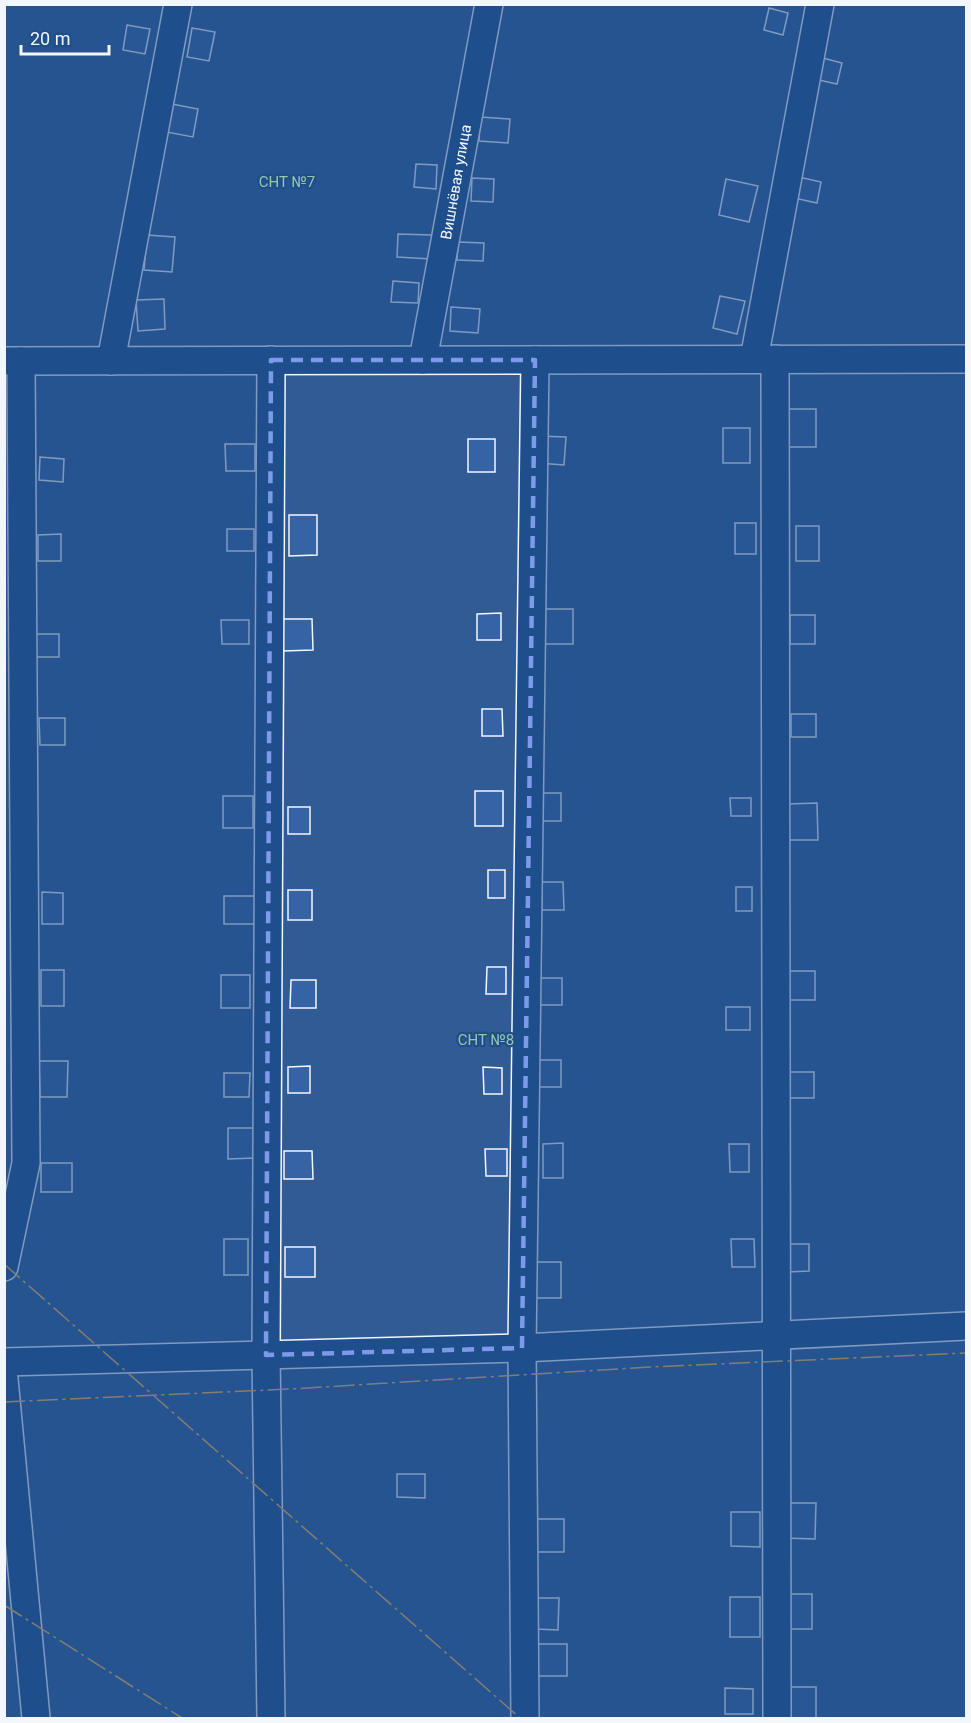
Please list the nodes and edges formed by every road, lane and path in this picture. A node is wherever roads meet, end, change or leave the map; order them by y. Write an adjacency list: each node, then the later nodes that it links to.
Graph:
1 (178, 4): 10 (street)
2 (489, 4): 7 (street, Вишнёвая улица)
3 (820, 4): 4 (street)
4 (764, 359): 5 (street); 8 (street); 13 (street)
5 (966, 359)
6 (271, 360): 7 (street); 10 (street); 15 (street)
7 (423, 360): 8 (street)
8 (535, 360): 14 (street)
9 (13, 361): 10 (street); 11 (street)
10 (111, 361)
11 (4, 1267)
12 (966, 1326): 13 (street)
13 (777, 1335): 14 (street); 21 (street)
14 (522, 1348): 15 (street); 20 (street)
15 (266, 1355): 16 (street); 19 (street)
16 (4, 1362)
17 (4, 1379): 18 (street)
18 (36, 1719)
19 (271, 1719)
20 (525, 1719)
21 (777, 1719)

